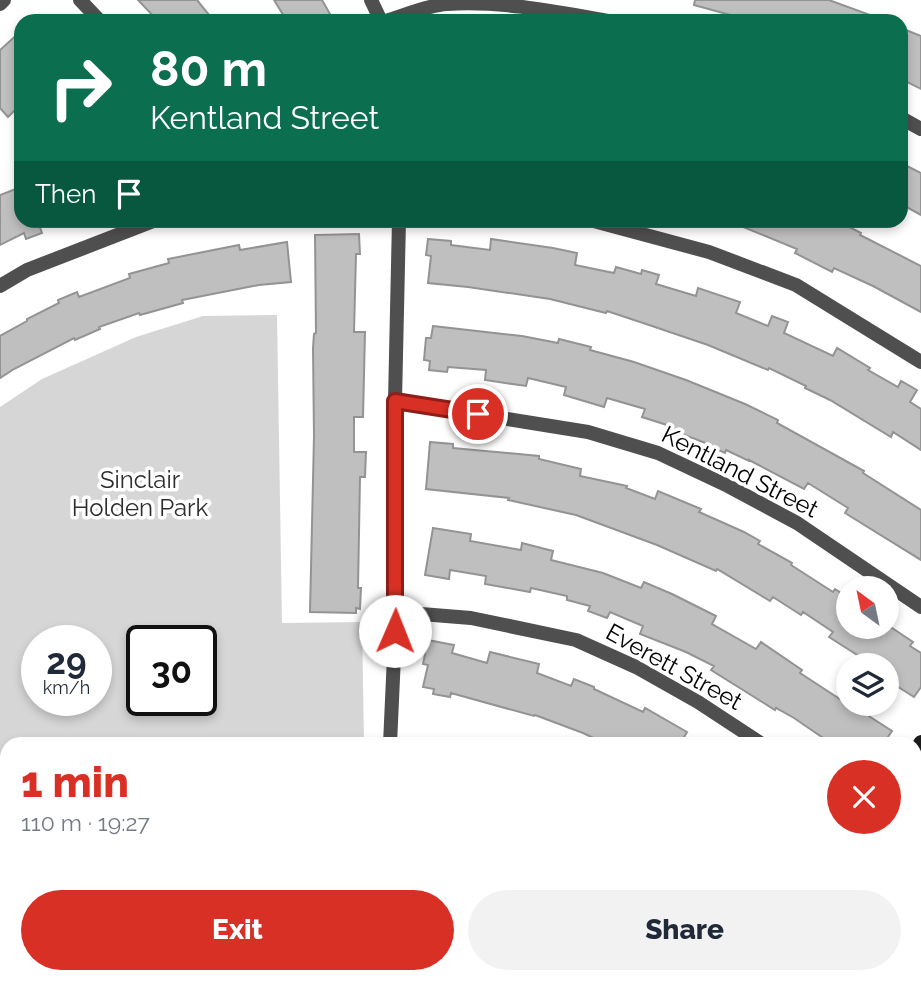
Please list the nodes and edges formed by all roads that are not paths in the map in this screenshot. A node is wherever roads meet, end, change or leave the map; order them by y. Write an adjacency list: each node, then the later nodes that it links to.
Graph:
1 (4, 0): 3 (street)
2 (80, 0): 5 (street)
3 (0, 4)
4 (560, 6): 6 (street); 7 (street)
5 (93, 14)
6 (409, 14)
7 (586, 14)
8 (135, 228): 11 (street)
9 (399, 228): 13 (street)
10 (620, 228): 12 (street)
11 (0, 286)
12 (921, 362)
13 (395, 401): 14 (street, Kentland Street); 15 (street)
14 (921, 607)
15 (396, 612): 16 (street); 17 (street, Everett Street)
16 (390, 737)
17 (751, 737)

